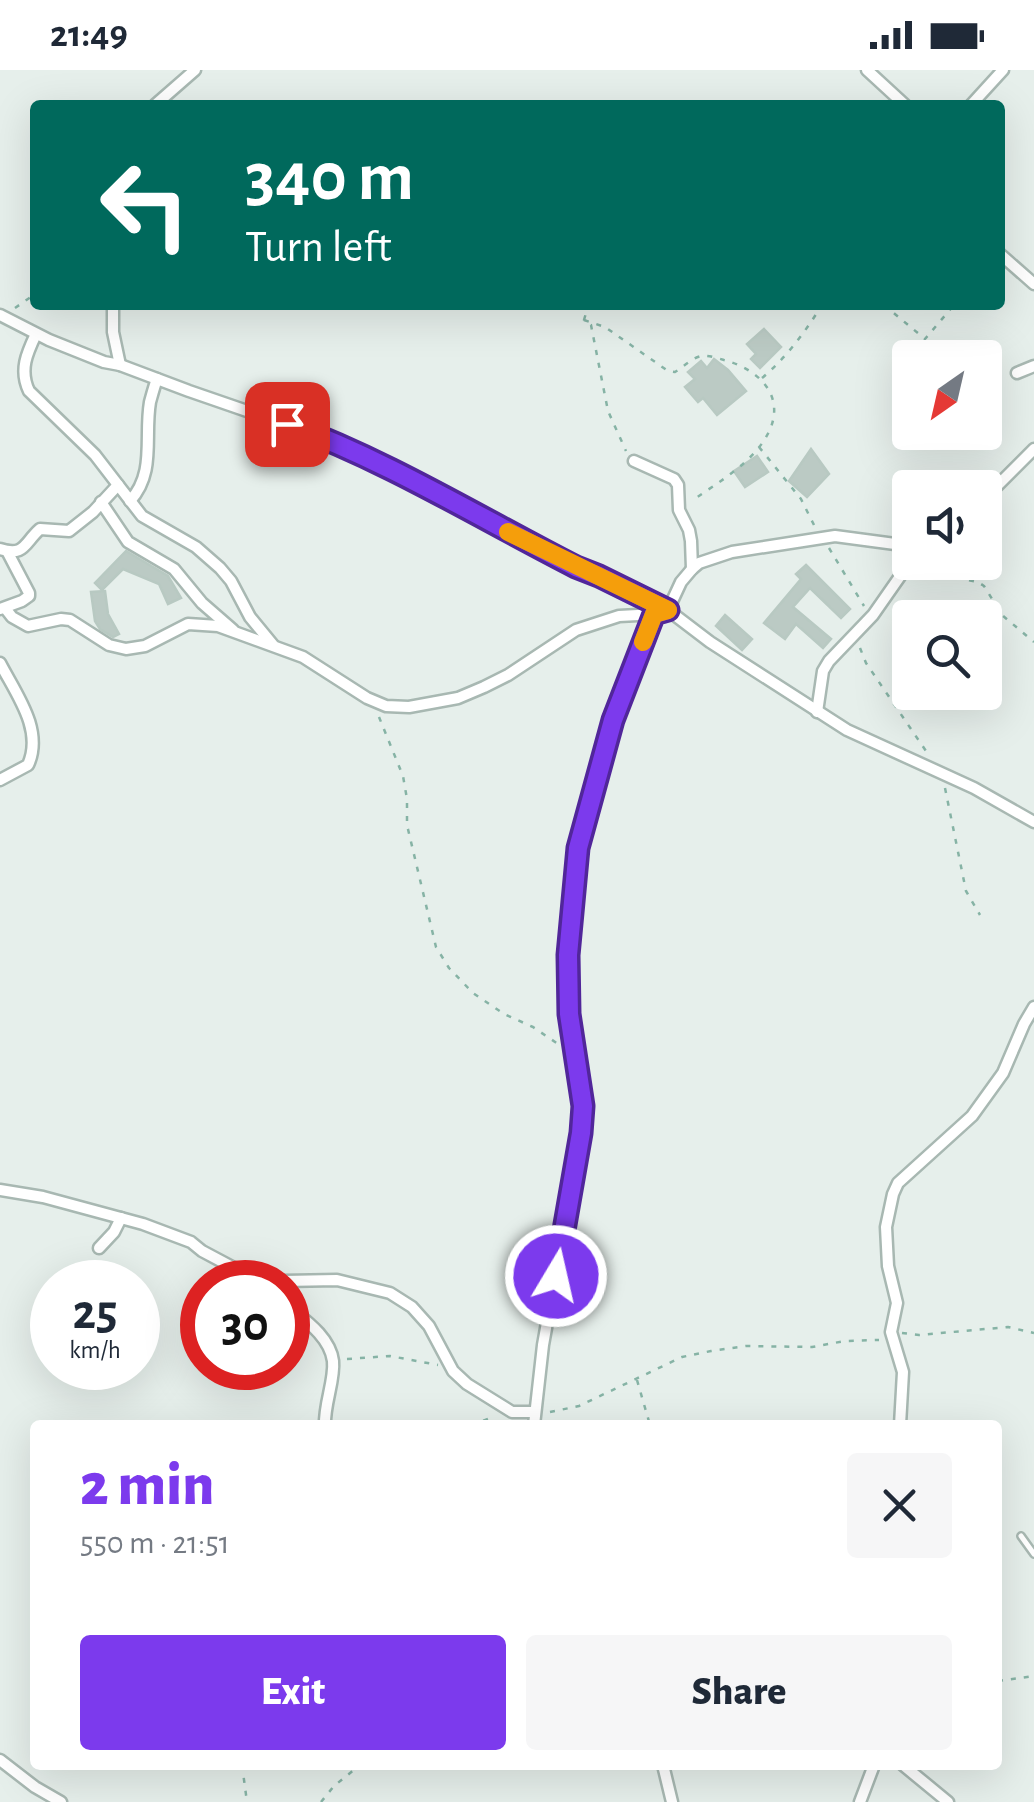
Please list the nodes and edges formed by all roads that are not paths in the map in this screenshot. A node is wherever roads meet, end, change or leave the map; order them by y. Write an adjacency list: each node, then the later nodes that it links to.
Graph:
1 (195, 70): 4 (street)
2 (867, 70): 5 (street)
3 (1002, 70): 6 (street)
4 (161, 100)
5 (900, 100)
6 (975, 100)
7 (1005, 258): 8 (street)
8 (1034, 284)
9 (113, 310): 12 (street)
10 (1, 316): 11 (street)
11 (36, 334): 12 (street); 19 (street)
12 (120, 365): 15 (street)
13 (1034, 366): 14 (street)
14 (1016, 373)
15 (156, 379): 20 (street); 27 (street)
16 (1034, 450): 18 (street)
17 (634, 461): 24 (street)
18 (1002, 481)
19 (118, 485): 20 (street); 21 (street)
20 (130, 501): 30 (street)
21 (101, 502): 23 (street); 29 (street)
22 (892, 543): 24 (street)
23 (3, 550): 26 (street)
24 (692, 569): 27 (street)
25 (897, 580): 32 (street)
26 (2, 609): 29 (street)
27 (671, 612): 28 (street); 32 (street)
28 (654, 614): 30 (street); 42 (street)
29 (238, 634): 30 (street)
30 (274, 646)
31 (0, 663): 33 (street)
32 (816, 712): 34 (street)
33 (0, 780)
34 (1034, 822)
35 (1034, 1007): 44 (street)
36 (0, 1190): 37 (street)
37 (121, 1218): 38 (street); 39 (street)
38 (99, 1248)
39 (219, 1260)
40 (310, 1280): 42 (street)
41 (310, 1324): 43 (street)
42 (534, 1419)
43 (326, 1420)
44 (900, 1420)
45 (1021, 1536): 46 (lane)
46 (1034, 1554)
47 (0, 1760): 51 (street)
48 (664, 1770): 52 (street)
49 (872, 1770): 53 (street)
50 (909, 1770): 54 (street)
51 (61, 1802)
52 (672, 1802)
53 (860, 1802)
54 (948, 1802)

